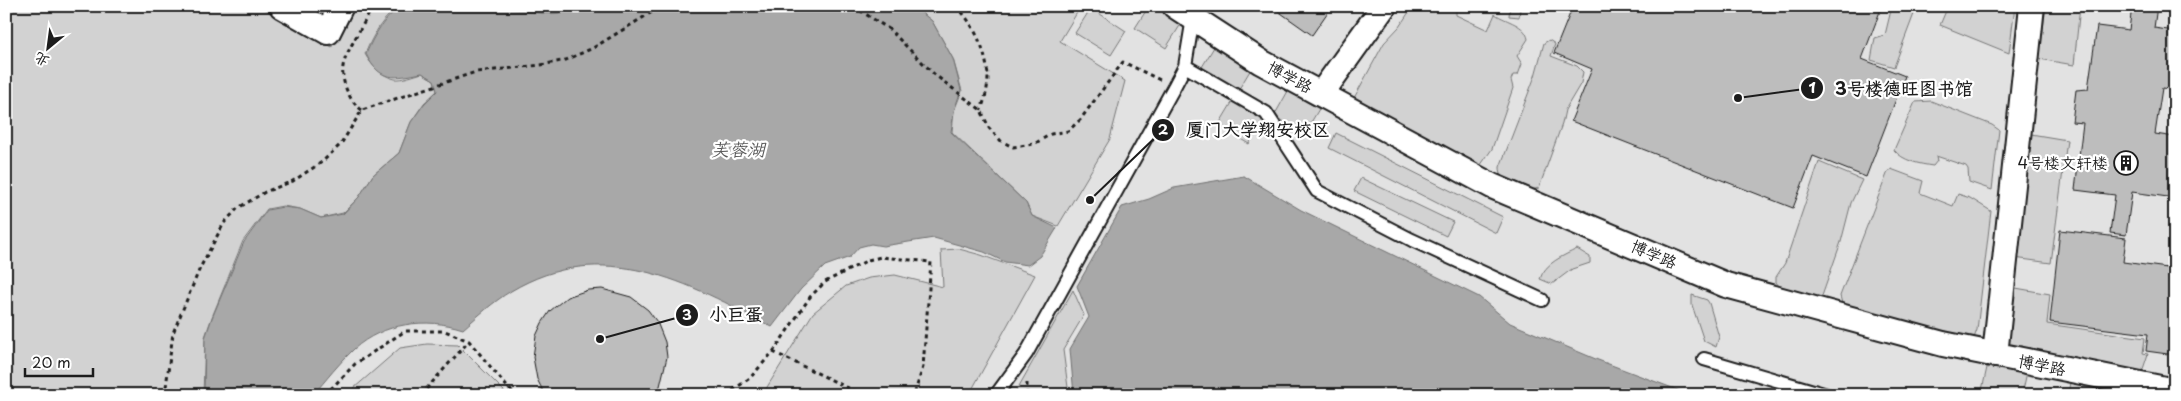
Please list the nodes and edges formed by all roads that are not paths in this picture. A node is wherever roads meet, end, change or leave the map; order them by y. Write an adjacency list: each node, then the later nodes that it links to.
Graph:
1 (282, 6): 2 (street)
2 (341, 6)
3 (1384, 6): 7 (street)
4 (2032, 6): 9 (street)
5 (1184, 12): 6 (lane); 7 (street, 博学路)
6 (1184, 66): 8 (lane); 12 (lane)
7 (1321, 94): 9 (street, 博学路)
8 (1542, 300)
9 (1995, 355): 11 (street, 博学路)
10 (1704, 359): 13 (lane)
11 (2175, 391)
12 (996, 395)
13 (1827, 395)

